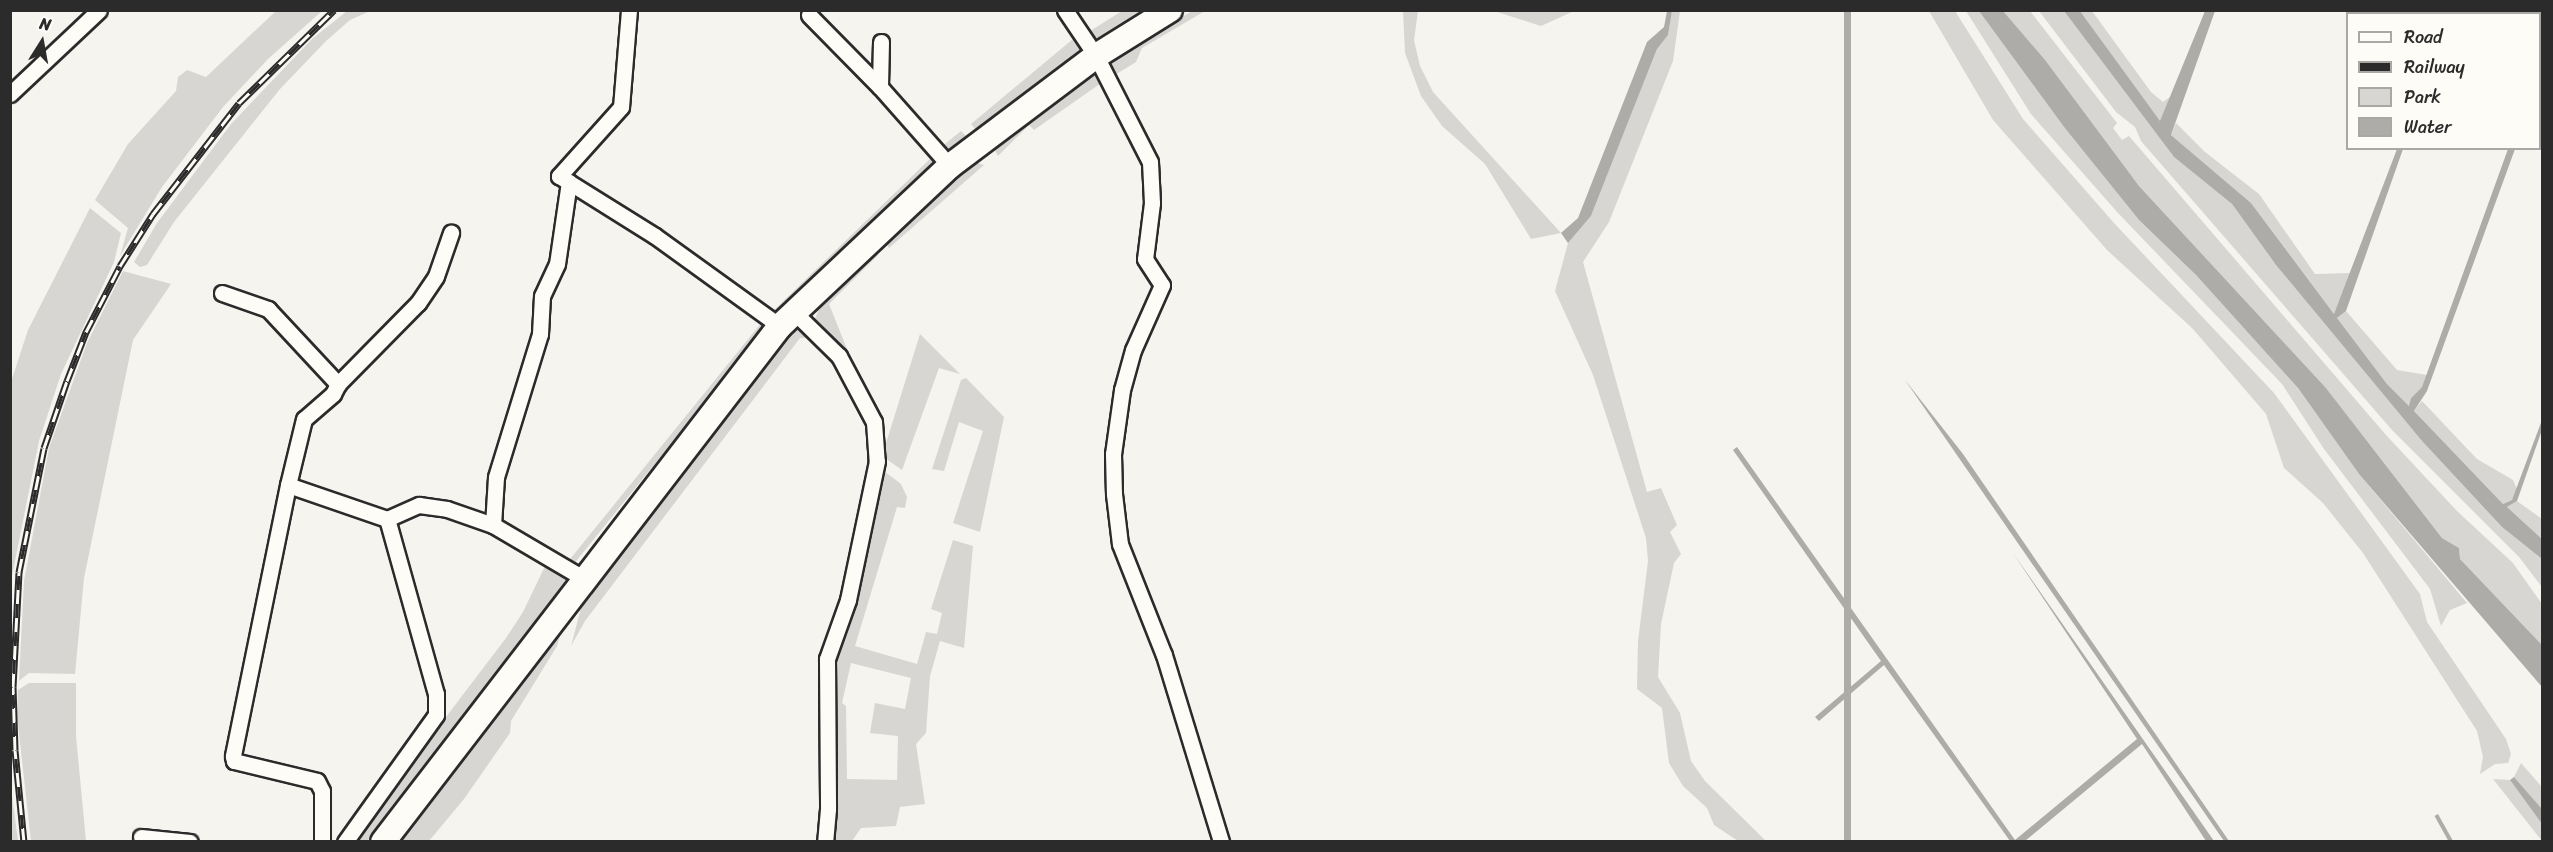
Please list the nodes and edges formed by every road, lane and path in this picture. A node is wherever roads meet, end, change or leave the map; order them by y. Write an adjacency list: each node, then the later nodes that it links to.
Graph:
1 (99, 10): 9 (street)
2 (629, 10): 11 (street)
3 (1065, 10): 7 (street)
4 (1170, 10): 7 (main road)
5 (809, 15): 8 (street)
6 (881, 42): 8 (street)
7 (1096, 56): 10 (main road); 26 (street)
8 (880, 87): 10 (street)
9 (10, 94)
10 (950, 166): 14 (main road)
11 (569, 182): 14 (street); 18 (street)
12 (451, 233): 15 (street)
13 (222, 293): 15 (street)
14 (787, 319): 19 (main road); 25 (street)
15 (338, 384): 16 (street)
16 (288, 485): 17 (street); 22 (street)
17 (387, 519): 18 (street); 23 (street)
18 (493, 525): 19 (street)
19 (583, 578): 24 (main road)
20 (141, 837): 21 (street)
21 (190, 842)
22 (322, 842)
23 (345, 842)
24 (383, 842)
25 (825, 842)
26 (1221, 842)

